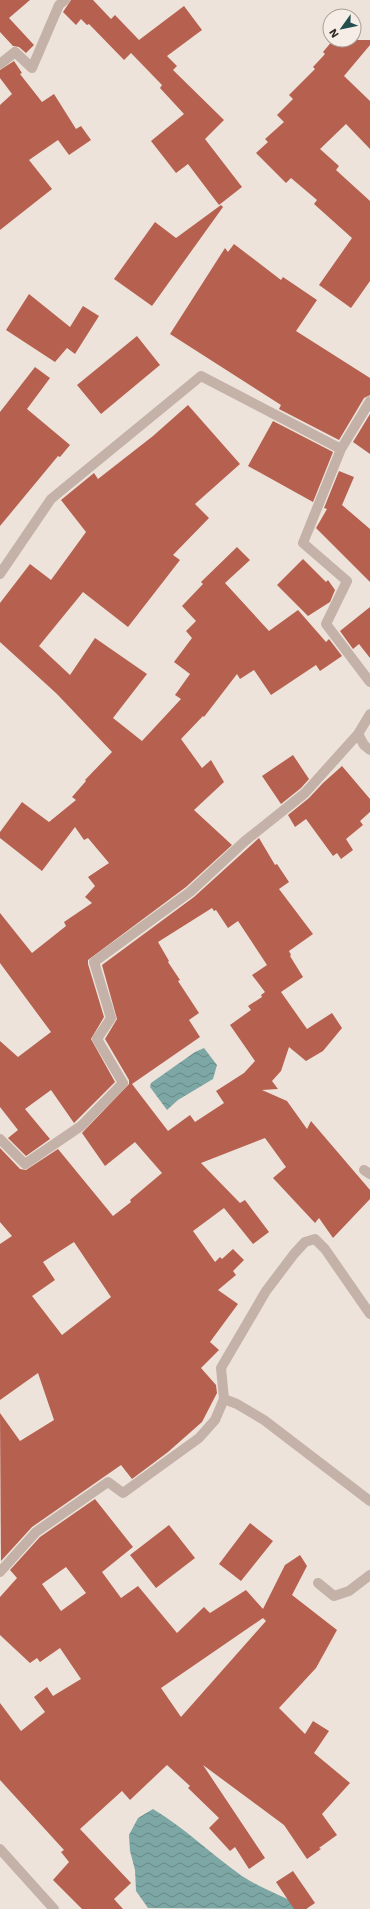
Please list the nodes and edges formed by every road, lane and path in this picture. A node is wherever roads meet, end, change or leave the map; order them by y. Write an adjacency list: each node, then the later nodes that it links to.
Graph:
1 (65, 0): 2 (street)
2 (0, 64)
3 (370, 401): 4 (street)
4 (341, 449): 5 (street); 6 (street)
5 (0, 574)
6 (370, 682)
7 (370, 714): 8 (street)
8 (358, 734): 9 (street); 10 (street)
9 (370, 750)
10 (0, 1139)
11 (370, 1314): 12 (street)
12 (224, 1399): 13 (street); 14 (street)
13 (370, 1502)
14 (0, 1572)
15 (370, 1575): 16 (street)
16 (318, 1583)
17 (0, 1850): 18 (street)
18 (54, 1909)

